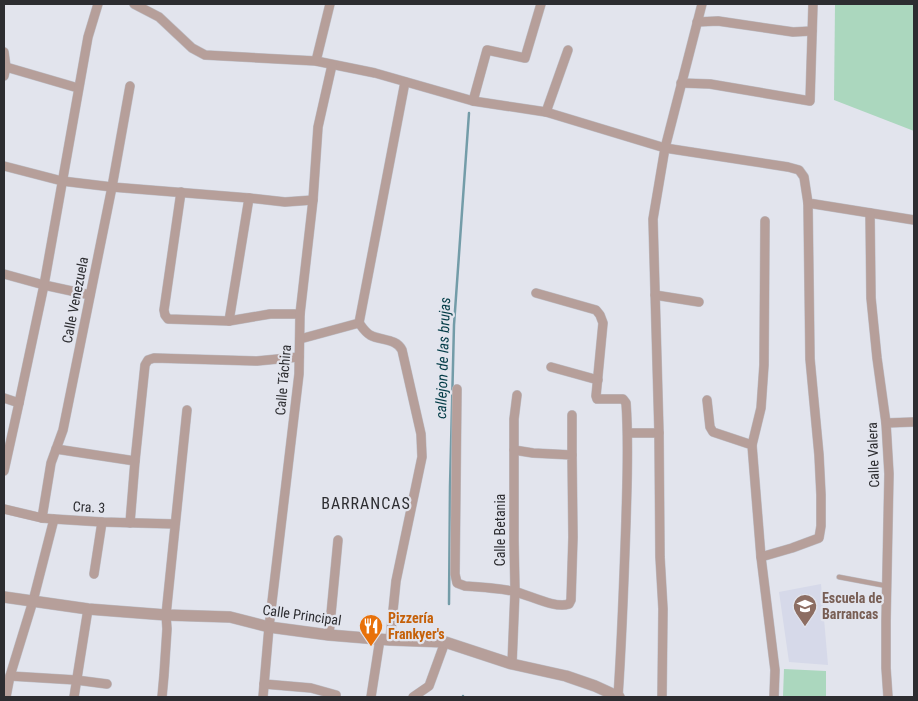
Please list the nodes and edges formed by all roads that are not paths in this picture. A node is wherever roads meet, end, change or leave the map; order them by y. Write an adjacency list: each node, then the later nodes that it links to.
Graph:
1 (98, 4): 17 (street)
2 (134, 4): 11 (street)
3 (330, 4): 11 (street)
4 (540, 4): 18 (street)
5 (702, 4): 7 (street)
6 (813, 4): 8 (street)
7 (697, 22): 8 (street); 15 (street)
8 (812, 31): 15 (street)
9 (568, 50): 19 (street)
10 (4, 52): 13 (street)
11 (316, 61): 12 (street)
12 (332, 65): 14 (street); 26 (street, Calle Táchira)
13 (5, 71): 17 (street)
14 (405, 82): 18 (street); 39 (street)
15 (681, 83): 20 (street)
16 (130, 86): 23 (street, Calle Venezuela)
17 (78, 88): 22 (street)
18 (474, 102): 19 (street)
19 (546, 112): 20 (street)
20 (665, 148): 27 (street); 35 (street)
21 (4, 166): 22 (street)
22 (62, 181): 23 (street); 32 (street)
23 (112, 187): 24 (street); 34 (street, Calle Venezuela)
24 (181, 192): 25 (street); 38 (street)
25 (249, 198): 26 (street); 38 (street)
26 (313, 200): 37 (street, Calle Táchira)
27 (808, 203): 28 (street); 68 (street)
28 (870, 213): 29 (street); 52 (street, Calle Valera)
29 (914, 220)
30 (765, 221): 55 (street)
31 (4, 274): 32 (street)
32 (44, 285): 34 (street); 48 (street)
33 (536, 293): 43 (street)
34 (90, 295): 56 (street, Calle Venezuela)
35 (655, 295): 36 (street); 54 (street)
36 (699, 302)
37 (300, 314): 38 (street); 40 (street, Calle Táchira)
38 (229, 321)
39 (359, 323): 40 (street); 79 (street)
40 (300, 339): 41 (street, Calle Táchira)
41 (299, 357): 59 (street); 77 (street, Calle Táchira)
42 (551, 367): 43 (street)
43 (598, 380): 53 (street)
44 (458, 389): 72 (street)
45 (517, 396): 57 (street, Calle Betania)
46 (4, 398): 48 (street)
47 (707, 400): 55 (street)
48 (20, 403): 60 (street)
49 (187, 410): 66 (street)
50 (572, 415): 58 (street)
51 (914, 422): 52 (street)
52 (886, 423): 71 (street, Calle Valera)
53 (628, 433): 54 (street); 93 (street)
54 (659, 433): 94 (street)
55 (752, 445): 68 (street)
56 (56, 449): 59 (street); 62 (street, Calle Venezuela)
57 (514, 450): 58 (street); 72 (street, Calle Betania)
58 (572, 455): 72 (street)
59 (135, 461): 65 (street)
60 (4, 471)
61 (4, 509): 62 (street, Cra. 3)
62 (42, 518): 63 (street, Cra. 3)
63 (54, 519): 64 (street, Cra. 3); 74 (street)
64 (102, 522): 65 (street, Cra. 3); 69 (street)
65 (130, 523): 66 (street, Cra. 3)
66 (175, 524): 76 (street)
67 (338, 540): 78 (street)
68 (761, 557): 95 (street)
69 (94, 574)
70 (839, 577): 71 (lane)
71 (887, 586): 96 (street, Calle Valera)
72 (515, 591): 81 (street, Calle Betania)
73 (4, 597): 74 (street, Calle Principal)
74 (33, 601): 75 (street, Calle Principal); 82 (street)
75 (88, 609): 76 (street, Calle Principal); 83 (street)
76 (166, 616): 77 (street, Calle Principal); 88 (street)
77 (269, 627): 78 (street, Calle Principal); 85 (street, Calle Táchira)
78 (329, 635): 79 (street, Calle Principal)
79 (385, 640): 80 (street, Calle Principal); 91 (street)
80 (446, 642): 81 (street, Calle Principal); 92 (street)
81 (512, 664): 93 (street, Calle Principal)
82 (10, 676): 83 (street); 86 (street)
83 (76, 680): 84 (street); 87 (street)
84 (107, 684)
85 (264, 684): 89 (street, Calle Táchira); 90 (street)
86 (6, 697)
87 (74, 697)
88 (162, 697)
89 (263, 697)
90 (336, 697)
91 (371, 697)
92 (414, 697)
93 (619, 697)
94 (662, 697)
95 (774, 697)
96 (888, 697)

